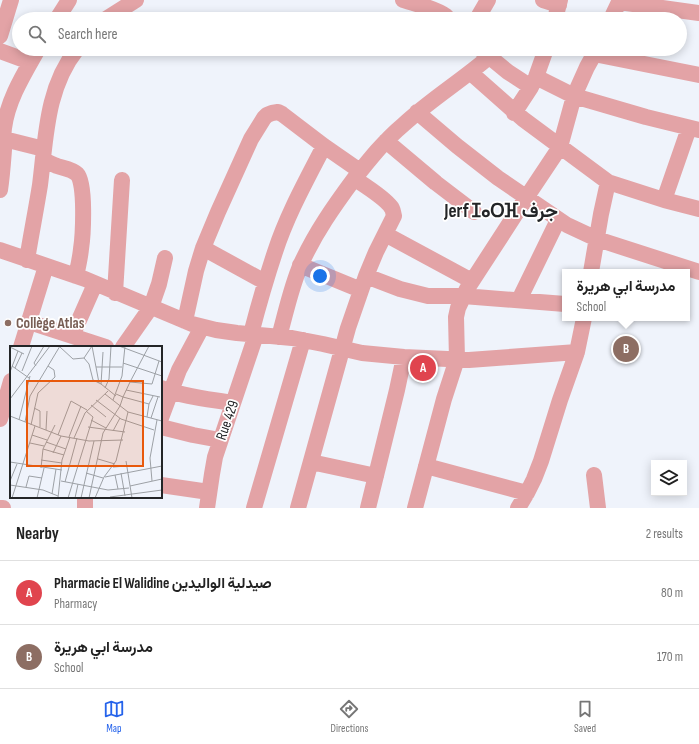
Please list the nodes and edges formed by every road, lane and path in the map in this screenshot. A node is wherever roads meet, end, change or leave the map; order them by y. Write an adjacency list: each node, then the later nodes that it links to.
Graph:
1 (11, 0): 16 (street)
2 (70, 0): 11 (street)
3 (136, 0): 12 (street)
4 (404, 0): 10 (street)
5 (448, 0): 10 (street)
6 (488, 0): 13 (street)
7 (543, 0): 9 (street)
8 (620, 1): 14 (street); 15 (street)
9 (558, 8)
10 (440, 11)
11 (62, 12)
12 (117, 12)
13 (481, 12)
14 (614, 12)
15 (699, 13)
16 (0, 36)
17 (0, 51): 18 (street)
18 (12, 52)
19 (33, 56): 33 (street)
20 (71, 56): 37 (street)
21 (482, 56): 26 (street)
22 (488, 56): 28 (street)
23 (543, 56): 28 (street)
24 (593, 56): 29 (street)
25 (617, 56): 27 (street)
26 (471, 73): 30 (street); 31 (street)
27 (699, 75)
28 (534, 82): 29 (street); 31 (street)
29 (574, 96): 32 (street); 36 (street)
30 (417, 112): 34 (street); 42 (street)
31 (514, 113): 36 (street)
32 (694, 129): 43 (street)
33 (2, 139): 37 (street); 41 (street)
34 (386, 141): 38 (street); 45 (street)
35 (324, 146): 38 (street); 49 (street); 59 (street, Rue 429)
36 (560, 147): 40 (street); 42 (street)
37 (43, 154): 52 (street); 57 (street)
38 (358, 175): 47 (street); 53 (street)
39 (122, 180): 62 (street)
40 (608, 182): 43 (street); 48 (street)
41 (0, 190)
42 (526, 198): 46 (street); 58 (street)
43 (664, 200): 44 (street)
44 (699, 209)
45 (474, 212)
46 (558, 220): 48 (street); 64 (street)
47 (385, 234): 58 (street); 60 (street)
48 (597, 239): 55 (street); 56 (street)
49 (203, 248): 59 (street); 67 (street)
50 (0, 250): 52 (street)
51 (165, 258): 66 (street)
52 (27, 260): 54 (street)
53 (300, 265): 60 (street); 73 (street)
54 (46, 266): 57 (street); 69 (street)
55 (592, 269)
56 (690, 269)
57 (76, 276): 61 (street)
58 (472, 281): 63 (street)
59 (265, 282): 71 (street, Rue 429)
60 (363, 283): 63 (street); 78 (street)
61 (95, 284): 62 (street); 72 (street)
62 (115, 293): 66 (street)
63 (463, 296): 64 (street); 81 (street)
64 (518, 300): 65 (street)
65 (562, 304)
66 (151, 307): 67 (street); 77 (street)
67 (185, 321): 70 (street)
68 (583, 321): 79 (street)
69 (29, 322): 72 (street); 75 (street)
70 (202, 327): 71 (street); 83 (street)
71 (254, 334): 73 (street); 84 (street, Rue 429)
72 (72, 336): 76 (street)
73 (279, 337): 74 (street)
74 (303, 340): 78 (street); 99 (street)
75 (21, 346)
76 (103, 346)
77 (124, 346)
78 (342, 349): 80 (street); 89 (street)
79 (577, 352): 81 (street); 95 (street)
80 (404, 357): 81 (street); 92 (street)
81 (457, 359): 90 (street)
82 (10, 384): 86 (street)
83 (166, 390): 84 (street); 85 (street)
84 (233, 403): 88 (street, Rue 429)
85 (162, 412)
86 (0, 419)
87 (162, 427): 88 (street)
88 (220, 440): 94 (street, Rue 429)
89 (311, 462): 92 (street); 100 (street)
90 (426, 466): 95 (street); 102 (street)
91 (594, 475): 104 (street)
92 (376, 476): 101 (street)
93 (162, 484): 94 (street)
94 (209, 492): 98 (street, Rue 429)
95 (527, 493): 103 (street)
96 (0, 508): 97 (street)
97 (3, 508)
98 (207, 508)
99 (254, 508)
100 (298, 508)
101 (368, 508)
102 (414, 508)
103 (518, 508)
104 (594, 508)

